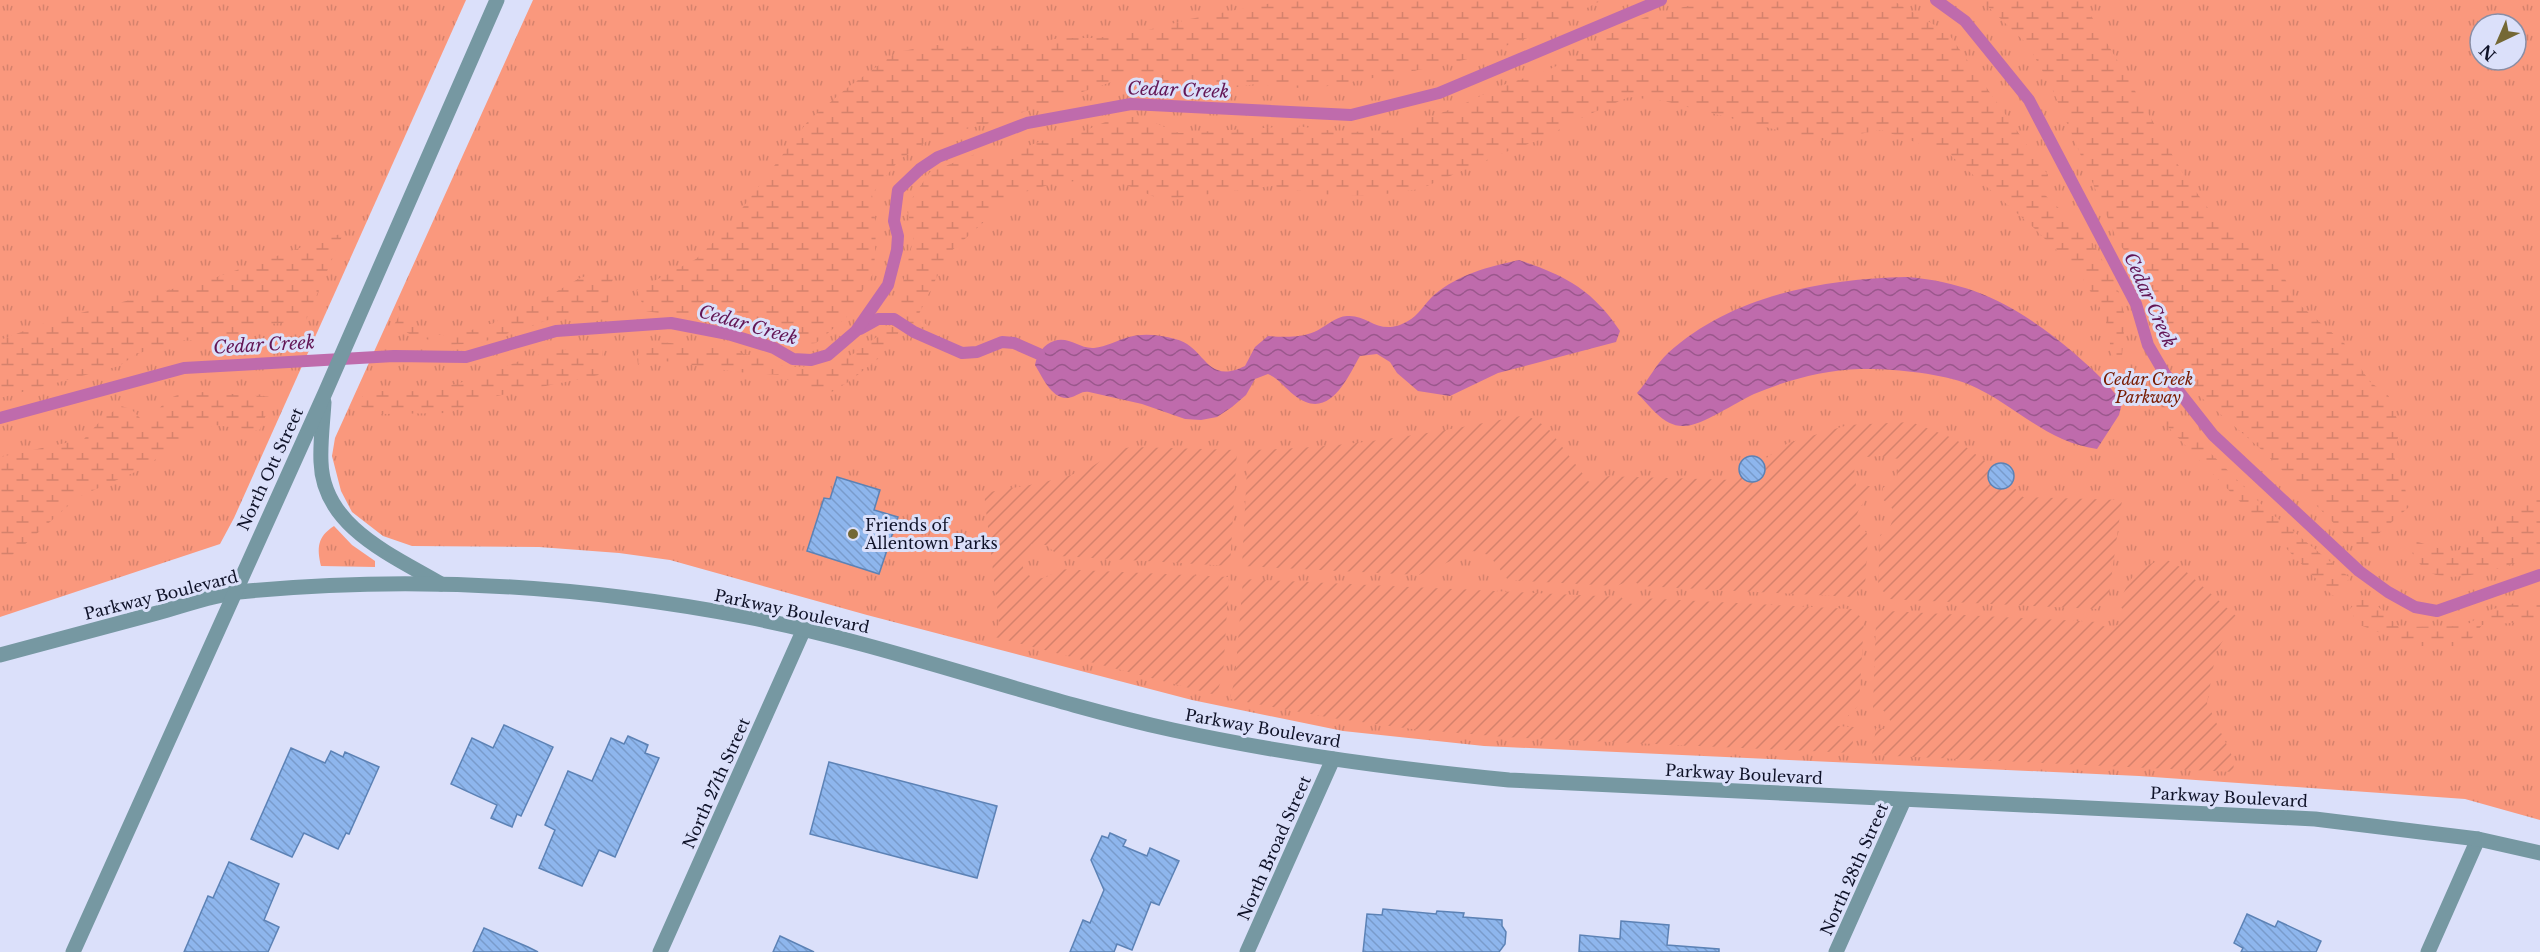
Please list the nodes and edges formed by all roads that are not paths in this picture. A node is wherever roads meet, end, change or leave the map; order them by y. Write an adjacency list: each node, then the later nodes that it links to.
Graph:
1 (497, 0): 2 (street, North Ott Street)
2 (325, 393): 3 (street); 4 (street, North Ott Street)
3 (441, 584): 4 (street, Parkway Boulevard); 5 (street, Parkway Boulevard)
4 (233, 593): 6 (street, Parkway Boulevard); 11 (street, North Ott Street)
5 (804, 629): 7 (street, Parkway Boulevard); 12 (street, North 27th Street)
6 (0, 656)
7 (1334, 759): 8 (street, Parkway Boulevard); 13 (street, North Broad Street)
8 (1904, 800): 9 (street, Parkway Boulevard); 14 (street, North 28th Street)
9 (2478, 839): 10 (street, Parkway Boulevard); 15 (street)
10 (2540, 853)
11 (73, 952)
12 (660, 952)
13 (1247, 952)
14 (1836, 952)
15 (2428, 952)

